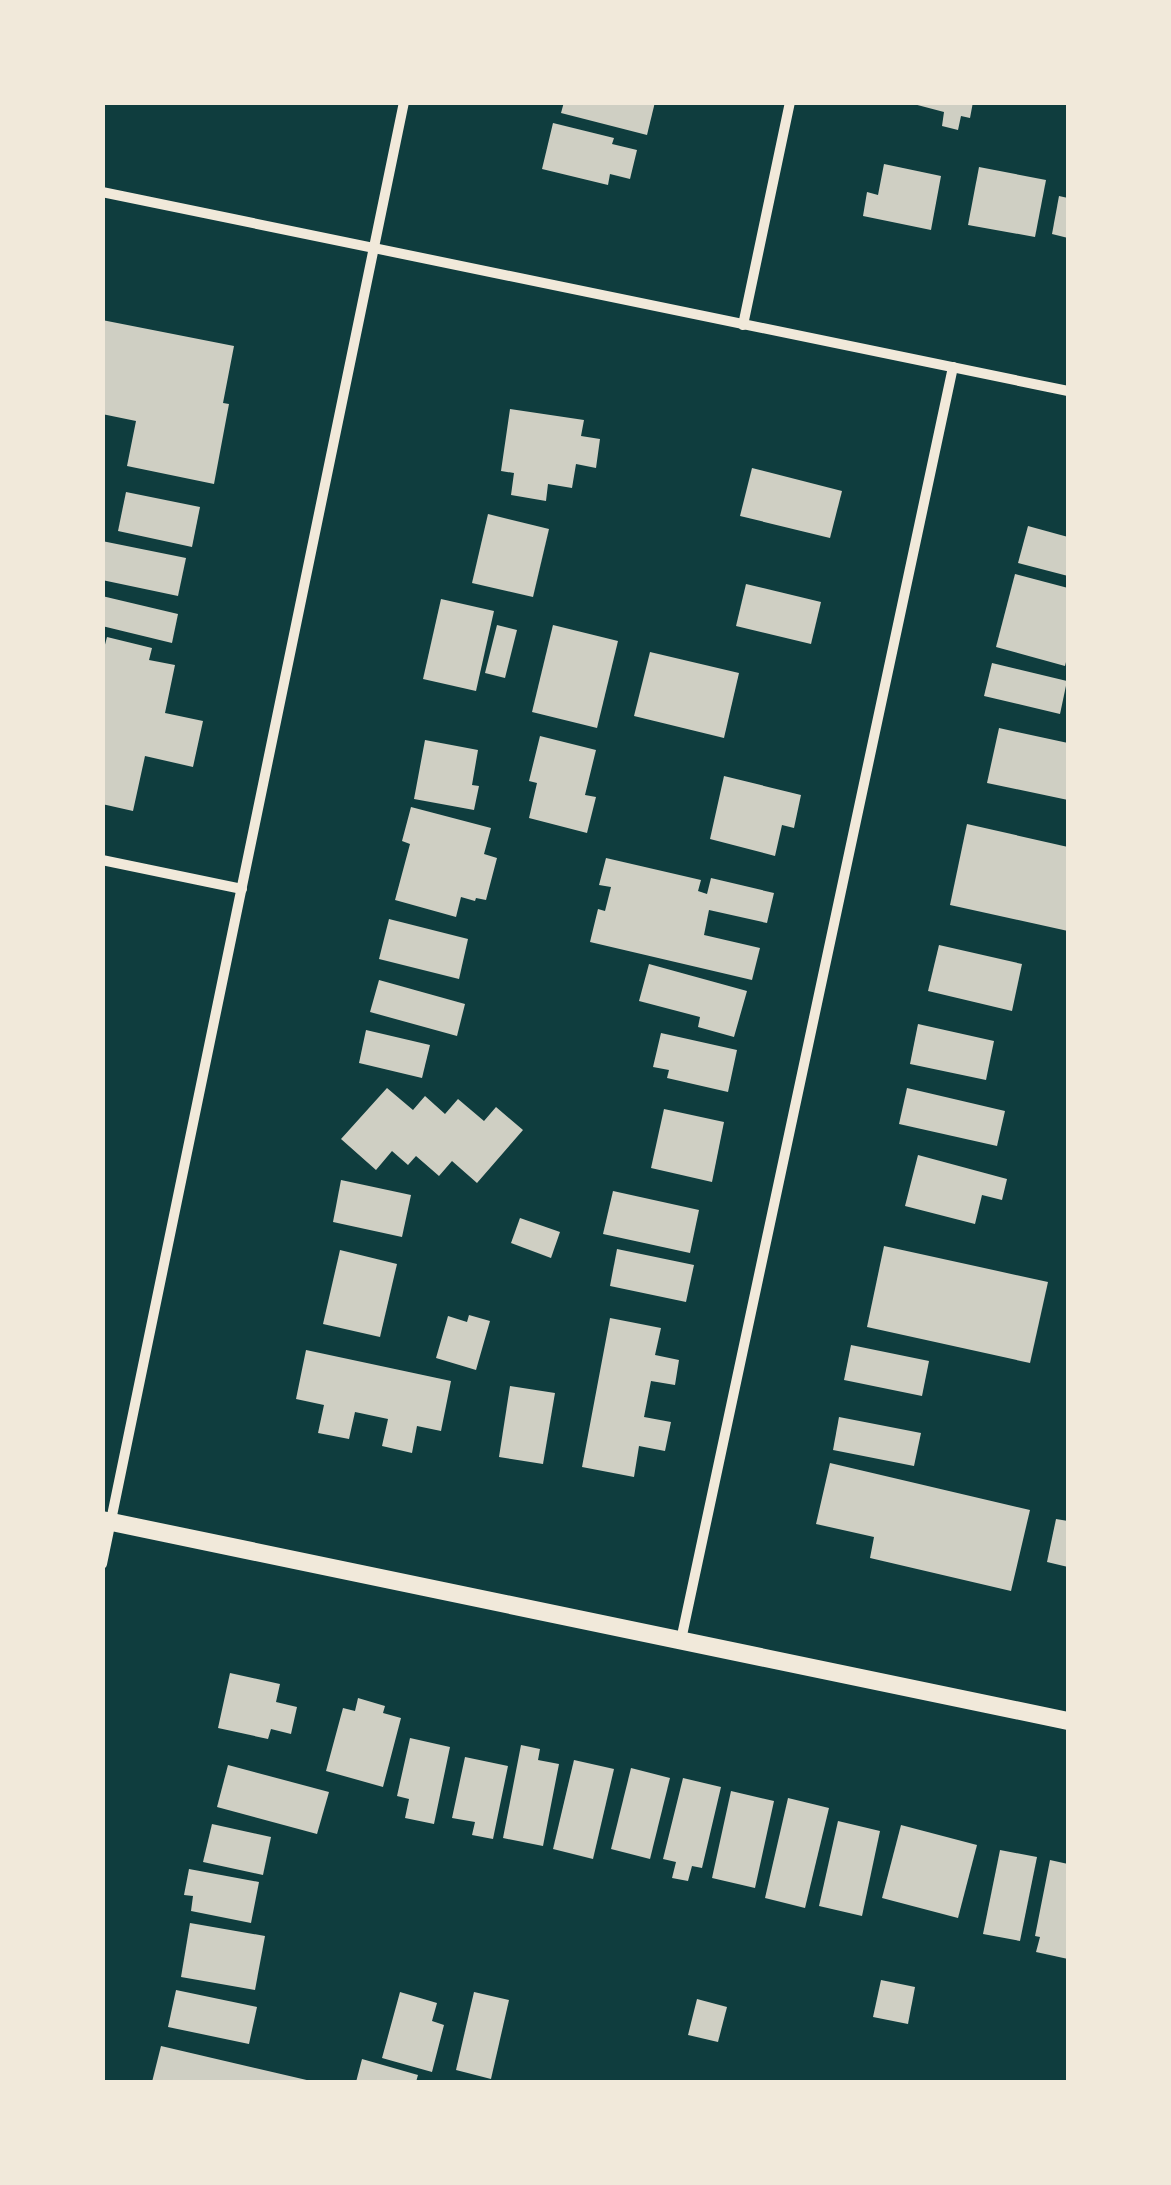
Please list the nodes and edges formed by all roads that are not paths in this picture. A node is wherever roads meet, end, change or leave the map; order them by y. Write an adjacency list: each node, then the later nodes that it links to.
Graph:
1 (404, 102): 4 (street)
2 (790, 102): 5 (street)
3 (102, 192): 4 (street)
4 (374, 247): 5 (street); 9 (street)
5 (743, 326): 6 (street)
6 (953, 367): 7 (street); 12 (street)
7 (1068, 391)
8 (102, 860): 9 (street)
9 (242, 889): 10 (street)
10 (107, 1521): 11 (street); 12 (street)
11 (102, 1564)
12 (681, 1640): 13 (street)
13 (1068, 1721)

